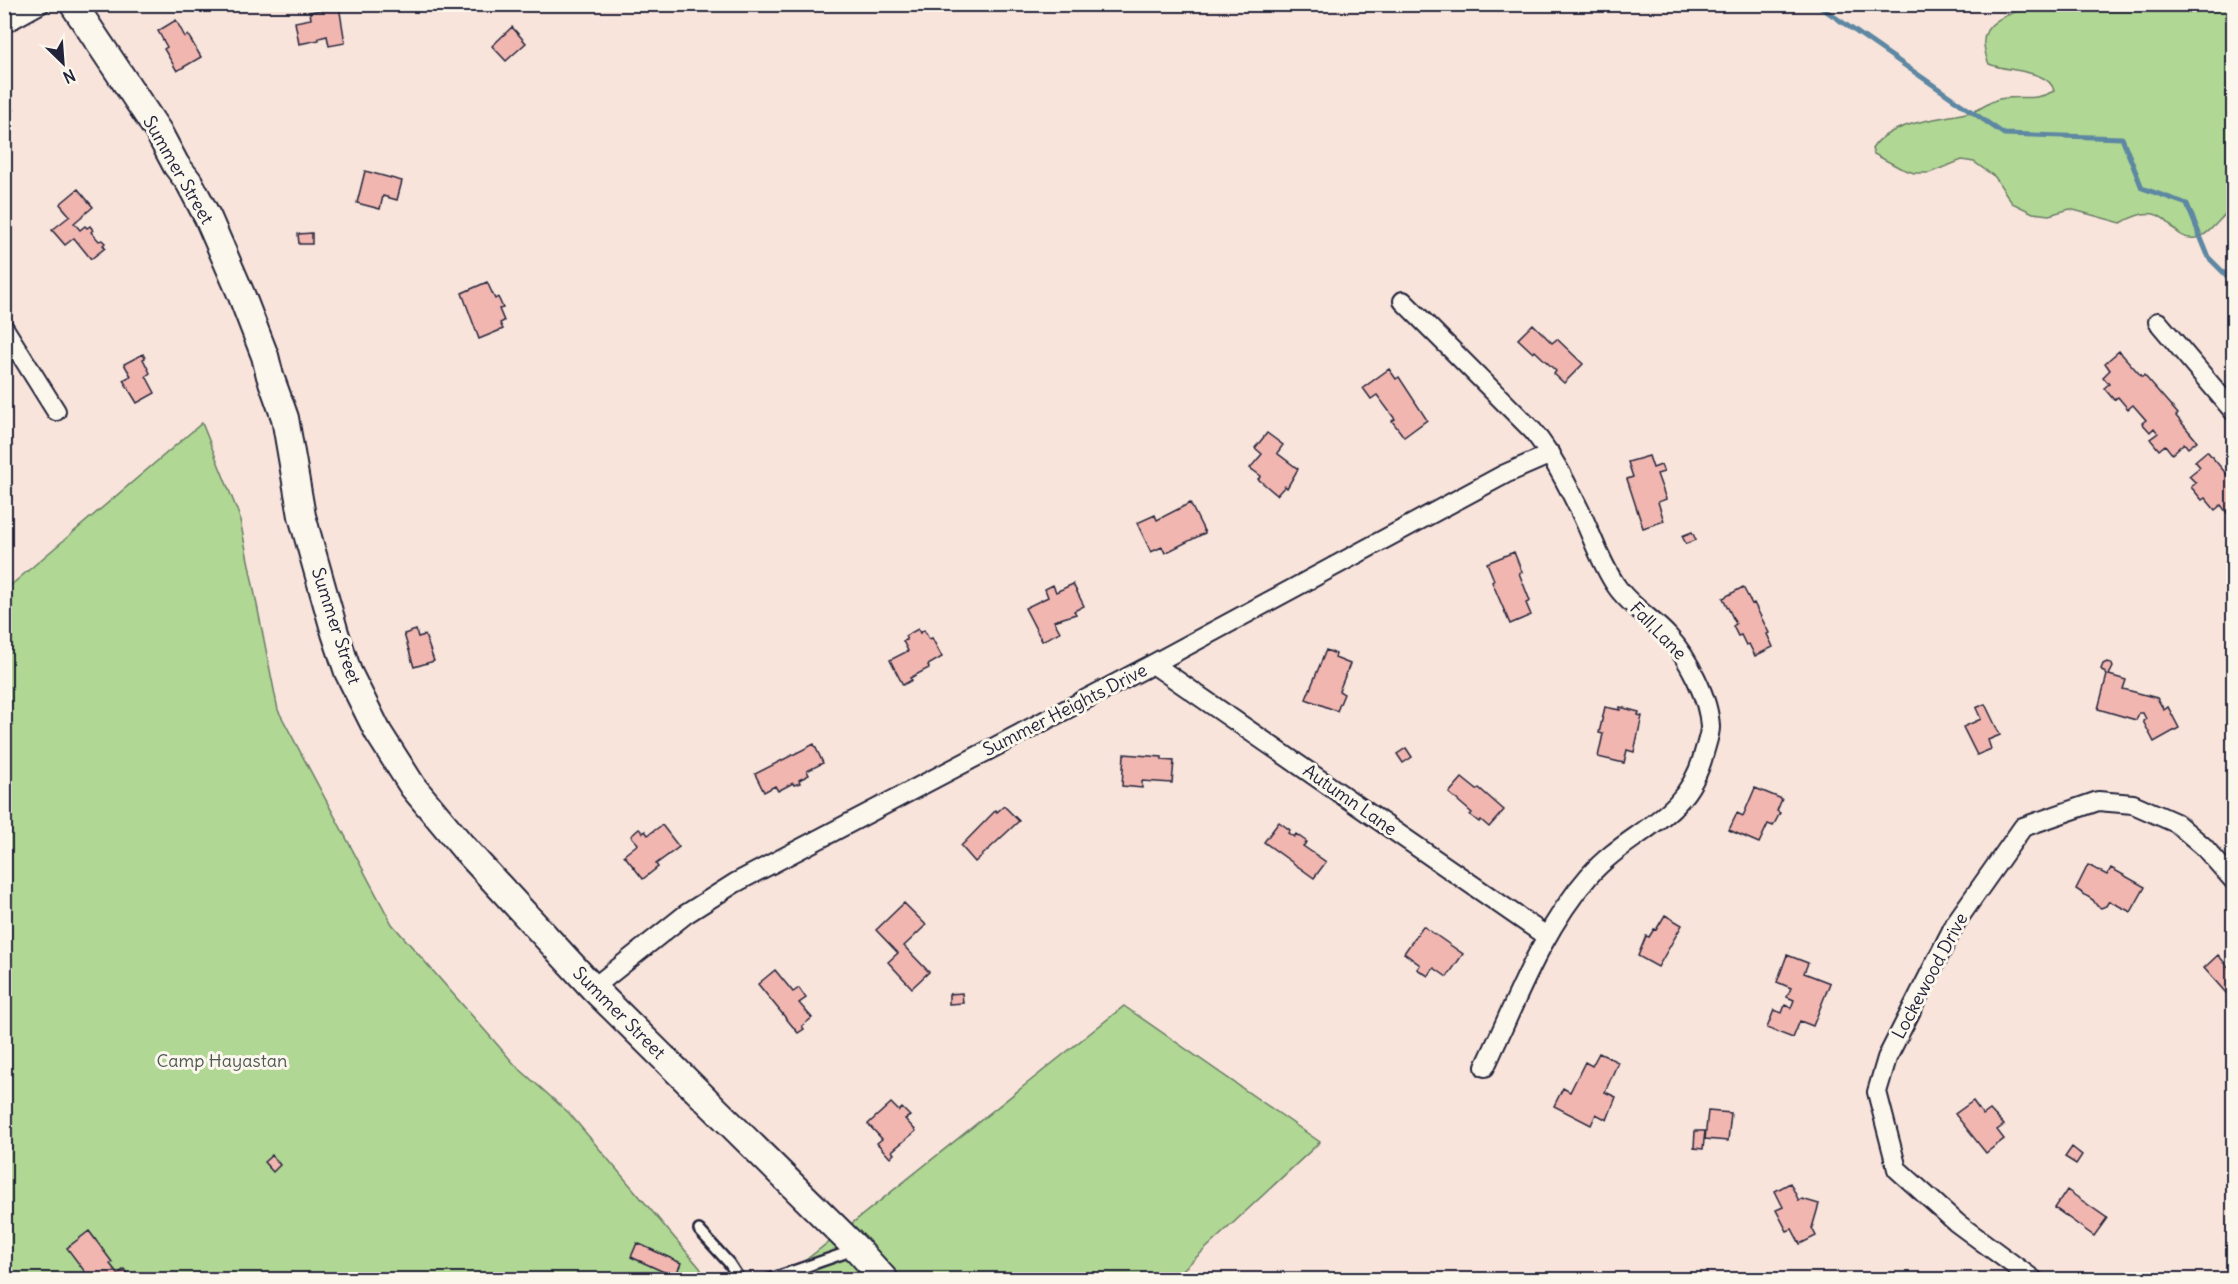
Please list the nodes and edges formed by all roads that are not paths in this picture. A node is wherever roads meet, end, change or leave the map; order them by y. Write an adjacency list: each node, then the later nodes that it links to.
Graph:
1 (40, 4): 3 (street)
2 (73, 4): 13 (main road, Summer Street)
3 (4, 24)
4 (1403, 301): 9 (street, Fall Lane)
5 (2158, 322): 8 (street)
6 (4, 328): 7 (street)
7 (56, 411)
8 (2234, 412)
9 (1551, 454): 10 (street, Summer Heights Drive); 12 (street, Fall Lane)
10 (1153, 664): 12 (street, Autumn Lane); 13 (street, Summer Heights Drive)
11 (2234, 881): 20 (street, Lockewood Drive)
12 (1546, 936): 14 (street, Fall Lane)
13 (593, 988): 16 (main road, Summer Street)
14 (1485, 1067)
15 (699, 1230): 17 (lane)
16 (857, 1249): 18 (lane); 19 (main road, Summer Street)
17 (740, 1280)
18 (767, 1280)
19 (885, 1280)
20 (2034, 1280)

